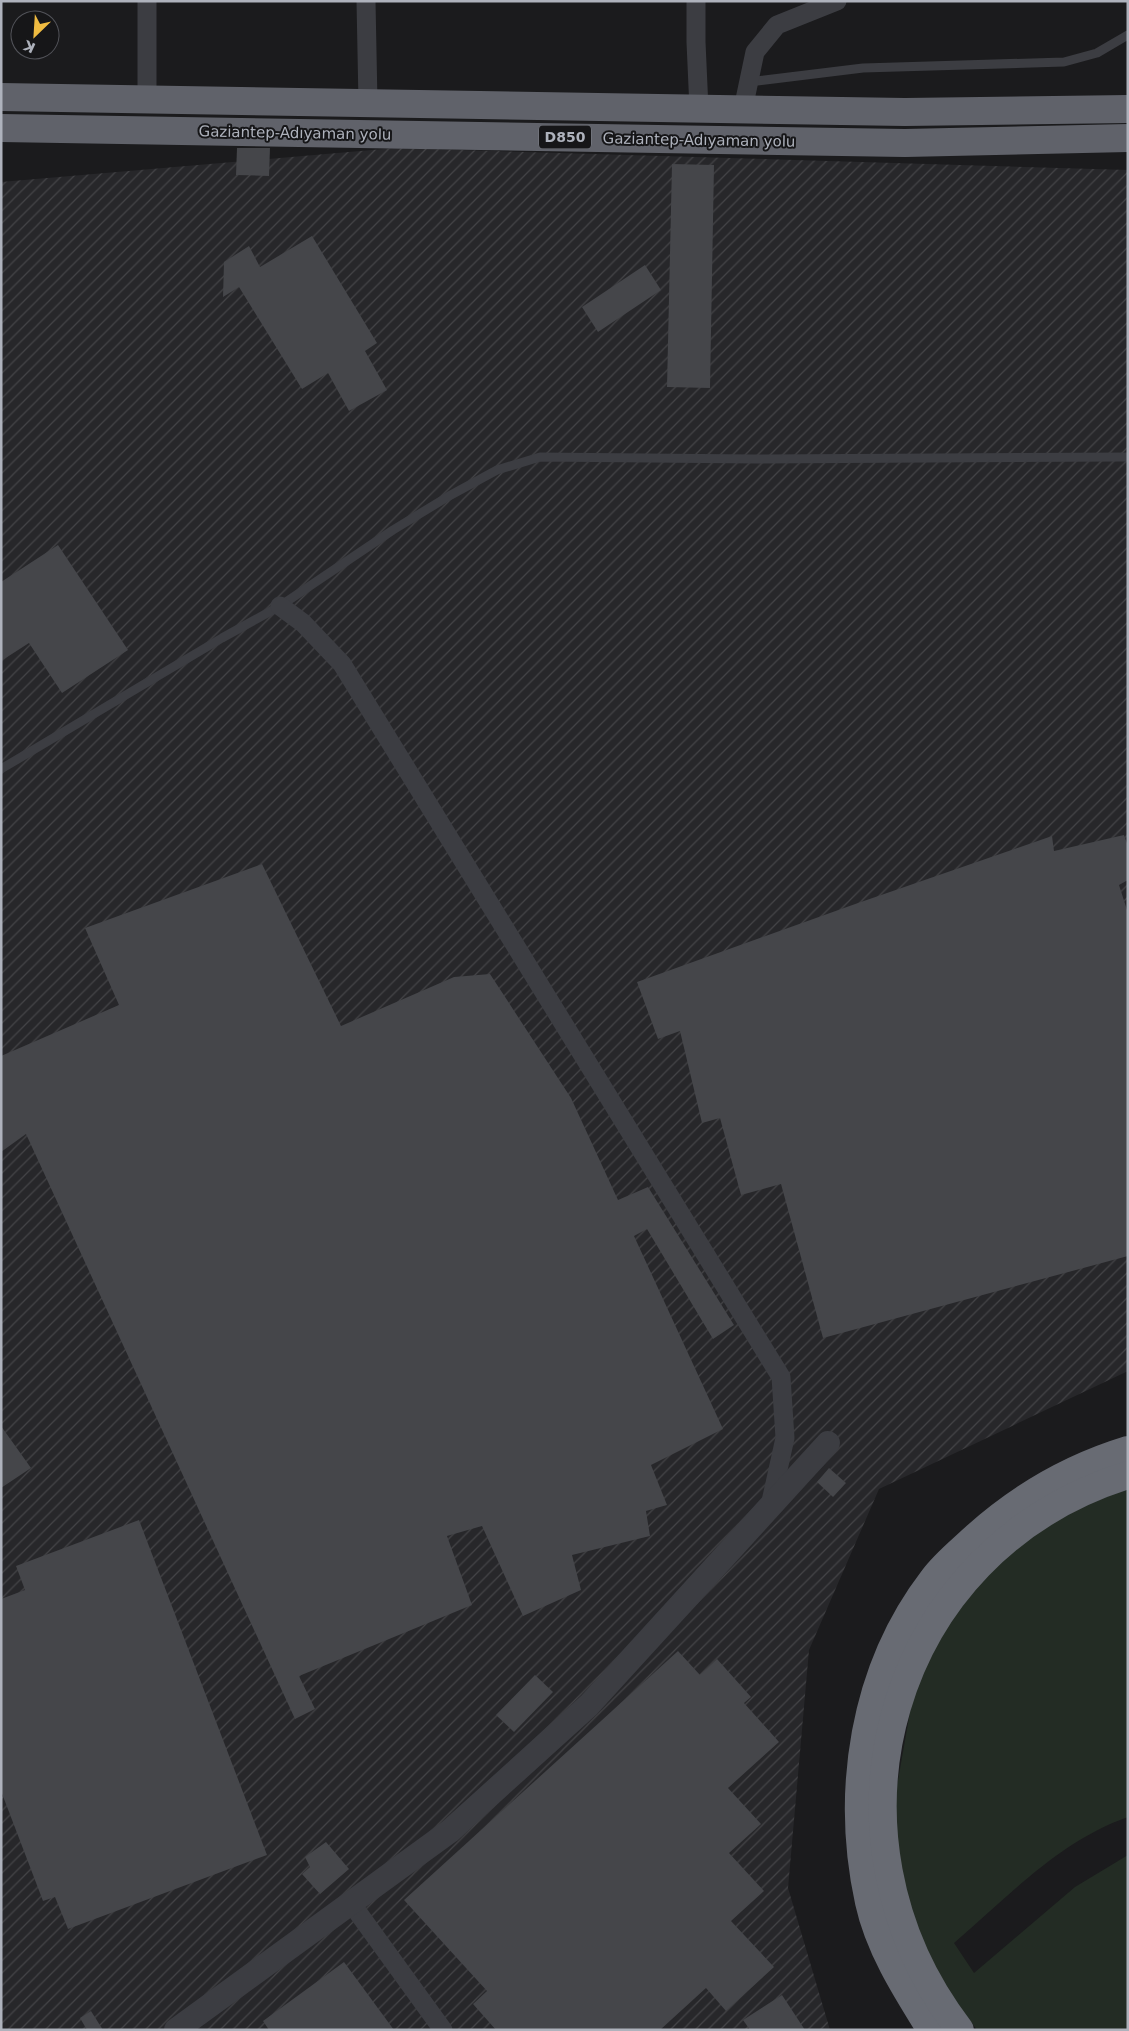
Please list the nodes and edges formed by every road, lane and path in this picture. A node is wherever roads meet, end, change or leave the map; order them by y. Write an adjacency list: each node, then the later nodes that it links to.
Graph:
1 (147, 1): 8 (street)
2 (366, 1): 9 (street)
3 (696, 1): 10 (street)
4 (837, 1): 6 (street)
5 (1128, 34): 6 (lane)
6 (749, 82): 12 (street)
7 (1, 97): 8 (highway, Gaziantep-Adıyaman yolu / D850)
8 (147, 99): 9 (highway, Gaziantep-Adıyaman yolu / D850)
9 (368, 103): 10 (highway, Gaziantep-Adıyaman yolu / D850)
10 (699, 108): 12 (highway, Gaziantep-Adıyaman yolu / D850)
11 (1128, 108): 12 (highway, Gaziantep-Adıyaman yolu / D850)
12 (743, 109)
13 (1, 128): 14 (highway, Gaziantep-Adıyaman yolu / D850)
14 (1128, 138)
15 (1128, 457): 16 (lane)
16 (280, 606): 17 (lane); 21 (street)
17 (1, 769)
18 (828, 1443): 21 (street)
19 (1128, 1450): 25 (highway)
20 (1128, 1475): 26 (highway)
21 (770, 1506): 22 (street)
22 (351, 1903): 23 (street); 24 (street)
23 (176, 2030)
24 (443, 2030)
25 (931, 2030)
26 (960, 2030)

